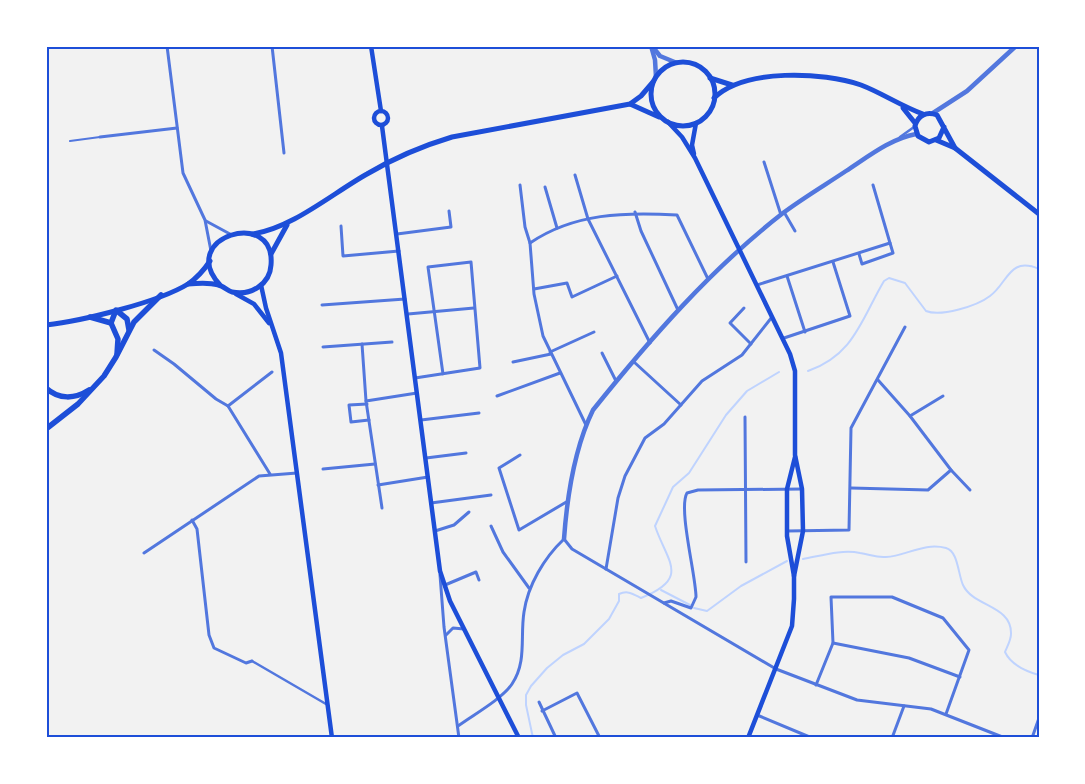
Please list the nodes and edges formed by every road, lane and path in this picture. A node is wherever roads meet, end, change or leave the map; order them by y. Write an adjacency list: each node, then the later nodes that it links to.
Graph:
1 (167, 46): 24 (street)
2 (272, 46): 31 (street)
3 (372, 46): 14 (main road)
4 (651, 46): 6 (street); 8 (street)
5 (1016, 46): 13 (street)
6 (677, 62): 7 (main road); 8 (main road)
7 (710, 78): 9 (main road); 10 (main road)
8 (654, 79): 11 (main road); 17 (main road)
9 (733, 85): 10 (main road); 12 (main road)
10 (714, 98): 20 (main road)
11 (630, 104): 17 (main road); 44 (main road)
12 (901, 106): 16 (main road); 21 (main road)
13 (944, 108): 15 (street); 18 (street)
14 (381, 111): 22 (main road); 22 (main road)
15 (933, 113): 16 (main road); 18 (main road)
16 (923, 114): 21 (main road)
17 (662, 118): 19 (main road)
18 (941, 118): 23 (main road)
19 (668, 122): 20 (main road); 32 (main road)
20 (696, 123): 32 (main road)
21 (915, 124): 25 (main road); 27 (street)
22 (382, 126): 50 (main road)
23 (944, 127): 28 (main road); 30 (main road)
24 (177, 128): 26 (street); 43 (street)
25 (916, 134): 27 (street); 28 (main road)
26 (100, 137): 29 (lane)
27 (900, 137): 40 (street)
28 (936, 140): 30 (main road)
29 (70, 141)
30 (955, 148): 41 (main road)
31 (284, 153)
32 (695, 158): 54 (main road)
33 (764, 162): 40 (street)
34 (575, 175): 42 (street)
35 (520, 185): 52 (street)
36 (873, 185): 51 (street)
37 (545, 187): 46 (street)
38 (449, 211): 50 (street)
39 (635, 212): 42 (street); 62 (street); 75 (street)
40 (782, 214): 47 (street); 54 (street)
41 (1039, 214)
42 (588, 219): 46 (street); 60 (street)
43 (205, 220): 48 (street); 55 (street)
44 (288, 223): 49 (main road); 57 (main road)
45 (341, 226): 53 (street)
46 (557, 228): 52 (street)
47 (795, 231)
48 (230, 234): 49 (main road); 55 (main road)
49 (252, 234): 57 (main road)
50 (397, 234): 53 (main road)
51 (890, 242): 56 (street); 56 (street)
52 (530, 243): 67 (street)
53 (400, 251): 70 (main road)
54 (739, 251): 62 (street); 66 (main road)
55 (211, 254): 58 (main road)
56 (859, 254): 59 (street)
57 (270, 255): 65 (main road)
58 (210, 261): 63 (main road); 64 (main road)
59 (833, 262): 61 (street); 86 (street)
60 (617, 276): 67 (street); 89 (street)
61 (787, 276): 66 (street); 86 (street)
62 (708, 279): 75 (street)
63 (188, 284): 64 (main road); 69 (main road)
64 (220, 285): 68 (main road)
65 (261, 285): 68 (main road); 82 (main road)
66 (757, 285): 79 (main road)
67 (534, 289): 94 (street)
68 (232, 292): 82 (main road)
69 (160, 295): 74 (main road); 84 (highway)
70 (405, 299): 71 (street); 77 (main road)
71 (322, 305)
72 (474, 308): 76 (street); 76 (street); 101 (street)
73 (744, 308): 91 (street)
74 (116, 310): 78 (main road); 80 (highway); 84 (highway)
75 (678, 310): 89 (street)
76 (435, 311): 77 (street); 101 (street)
77 (408, 314): 102 (main road)
78 (90, 317): 80 (highway); 81 (main road)
79 (773, 317): 87 (main road); 91 (street)
80 (111, 323): 96 (highway)
81 (46, 324)
82 (272, 326): 127 (main road)
83 (905, 327): 103 (street)
84 (128, 330): 96 (highway)
85 (594, 332): 94 (street)
86 (805, 332): 87 (street)
87 (784, 338): 122 (main road)
88 (392, 342): 90 (street)
89 (650, 343): 98 (street)
90 (362, 344): 92 (street); 110 (street)
91 (751, 344): 111 (street)
92 (323, 347)
93 (154, 350): 112 (street)
94 (551, 353): 97 (street); 100 (street)
95 (602, 353): 105 (street)
96 (116, 357): 104 (highway)
97 (513, 362)
98 (634, 362): 105 (street); 111 (street)
99 (272, 372): 112 (street)
100 (560, 373): 108 (street); 118 (street)
101 (443, 374): 102 (street)
102 (415, 378): 107 (main road)
103 (878, 380): 114 (street); 131 (street)
104 (98, 382): 106 (highway); 119 (highway)
105 (617, 382): 118 (street)
106 (46, 388)
107 (417, 393): 110 (street); 117 (main road)
108 (497, 396)
109 (944, 396): 114 (street)
110 (367, 402): 116 (street); 116 (street)
111 (681, 405): 149 (street)
112 (228, 406): 128 (street)
113 (479, 413): 117 (street)
114 (910, 416): 126 (street)
115 (745, 417): 134 (street)
116 (369, 420): 124 (street)
117 (421, 420): 123 (main road)
118 (586, 425): 137 (street)
119 (46, 429)
120 (466, 453): 123 (street)
121 (520, 455): 137 (street)
122 (795, 455): 132 (main road); 133 (main road)
123 (426, 458): 129 (main road)
124 (375, 464): 125 (street); 130 (street)
125 (323, 469)
126 (951, 470): 131 (street); 135 (street)
127 (298, 473): 128 (street); 165 (main road)
128 (270, 474): 141 (street)
129 (428, 477): 130 (street); 138 (main road)
130 (378, 485): 139 (street)
131 (851, 488): 145 (street)
132 (787, 489): 133 (street); 134 (street); 144 (main road)
133 (802, 489): 145 (main road)
134 (746, 490): 148 (street); 155 (street)
135 (970, 490)
136 (491, 495): 138 (street)
137 (569, 500): 146 (street)
138 (431, 503): 143 (main road)
139 (382, 508)
140 (469, 512): 143 (street)
141 (192, 520): 147 (street); 159 (street)
142 (491, 526): 154 (street)
143 (435, 531): 150 (main road)
144 (787, 531): 145 (street); 151 (main road)
145 (803, 531): 151 (main road)
146 (564, 539): 149 (street); 154 (street)
147 (144, 553)
148 (746, 562)
149 (606, 569): 155 (street)
150 (440, 572): 153 (main road); 157 (street)
151 (794, 576): 160 (main road)
152 (479, 580): 153 (street)
153 (444, 586): 156 (main road)
154 (530, 589): 163 (street)
155 (663, 603): 160 (street)
156 (464, 629): 157 (street); 163 (main road)
157 (446, 636): 171 (street)
158 (833, 643): 161 (street); 161 (street); 162 (street)
159 (252, 661): 165 (street)
160 (776, 669): 162 (street); 169 (main road)
161 (960, 677): 168 (street)
162 (816, 685): 166 (street)
163 (498, 696): 171 (street); 174 (main road)
164 (539, 702): 167 (street)
165 (328, 705): 172 (main road)
166 (904, 706): 168 (street); 179 (street)
167 (542, 711): 175 (street); 176 (street)
168 (946, 714): 180 (street)
169 (757, 716): 177 (main road); 178 (street)
170 (1039, 718): 181 (street)
171 (458, 726): 173 (street)
172 (332, 738)
173 (459, 738)
174 (518, 738)
175 (556, 738)
176 (600, 738)
177 (748, 738)
178 (812, 738)
179 (892, 738)
180 (1005, 738)
181 (1032, 738)

